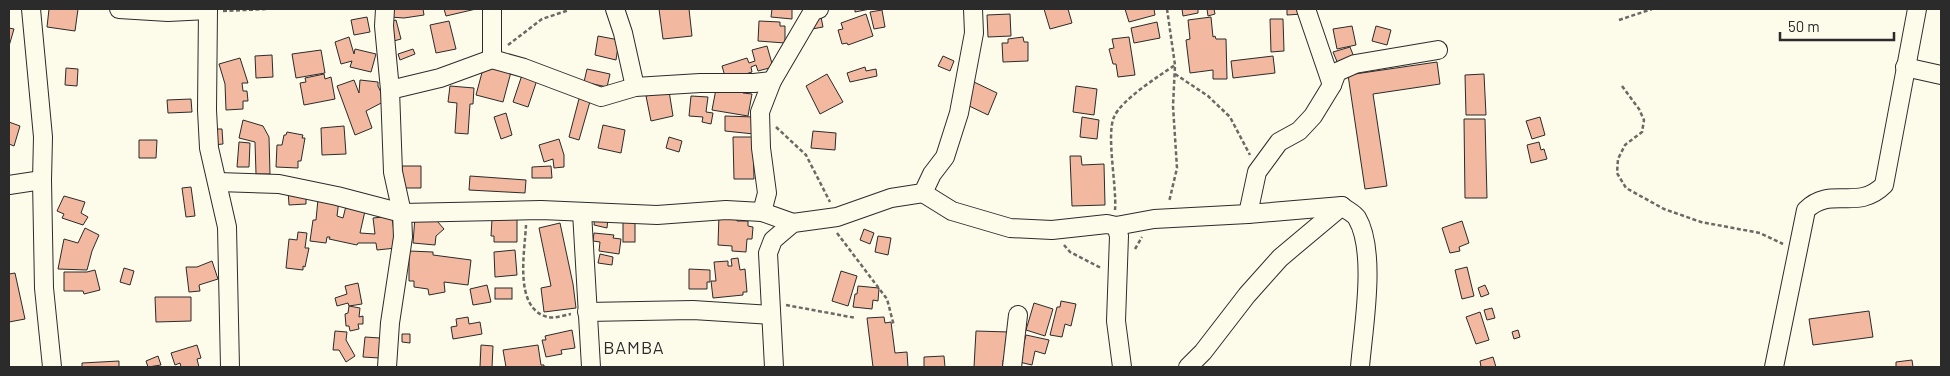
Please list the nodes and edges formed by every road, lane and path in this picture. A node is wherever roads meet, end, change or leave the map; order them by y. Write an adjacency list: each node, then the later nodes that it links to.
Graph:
1 (31, 9): 31 (street)
2 (119, 9): 3 (street)
3 (208, 9): 4 (path); 32 (street)
4 (267, 9)
5 (385, 9): 28 (street)
6 (492, 9): 19 (street)
7 (615, 9): 27 (street)
8 (799, 9): 17 (street)
9 (819, 9): 17 (street)
10 (973, 9): 34 (street)
11 (1167, 9): 20 (path)
12 (1306, 9): 25 (street)
13 (1652, 9): 16 (path)
14 (1917, 9): 21 (street)
15 (569, 10): 19 (path)
16 (1619, 20)
17 (800, 34): 24 (street)
18 (1438, 50): 25 (street)
19 (491, 59): 27 (street); 28 (street)
20 (1175, 65): 22 (path); 44 (path)
21 (1905, 68): 23 (street); 46 (street)
22 (1175, 74): 30 (path); 42 (path)
23 (1941, 75)
24 (772, 81): 27 (street); 29 (street)
25 (1332, 85): 30 (street)
26 (1622, 86): 46 (path)
27 (634, 87)
28 (390, 90): 39 (street)
29 (760, 112): 38 (street); 41 (path)
30 (1257, 172): 40 (street)
31 (42, 180): 33 (street); 53 (street)
32 (218, 182): 39 (street); 54 (street)
33 (9, 185)
34 (923, 193): 41 (street); 45 (street)
35 (1342, 206): 40 (street); 60 (street); 61 (street)
36 (527, 211): 37 (street); 39 (street); 49 (path)
37 (582, 212): 38 (street); 49 (street)
38 (762, 212): 43 (street)
39 (402, 214): 55 (street)
40 (1248, 214): 42 (street)
41 (833, 218): 43 (street); 52 (path)
42 (1166, 218): 44 (street)
43 (793, 223): 48 (street)
44 (1116, 226): 45 (street); 47 (street)
45 (1052, 230): 47 (path)
46 (1796, 257): 62 (street)
47 (1118, 277): 59 (street)
48 (770, 308): 49 (street); 51 (path); 57 (street)
49 (588, 312): 56 (street)
50 (1018, 314): 58 (street)
51 (856, 318)
52 (894, 326)
53 (52, 367)
54 (230, 367)
55 (387, 367)
56 (591, 367)
57 (774, 367)
58 (1012, 367)
59 (1122, 367)
60 (1188, 367)
61 (1360, 367)
62 (1774, 367)

